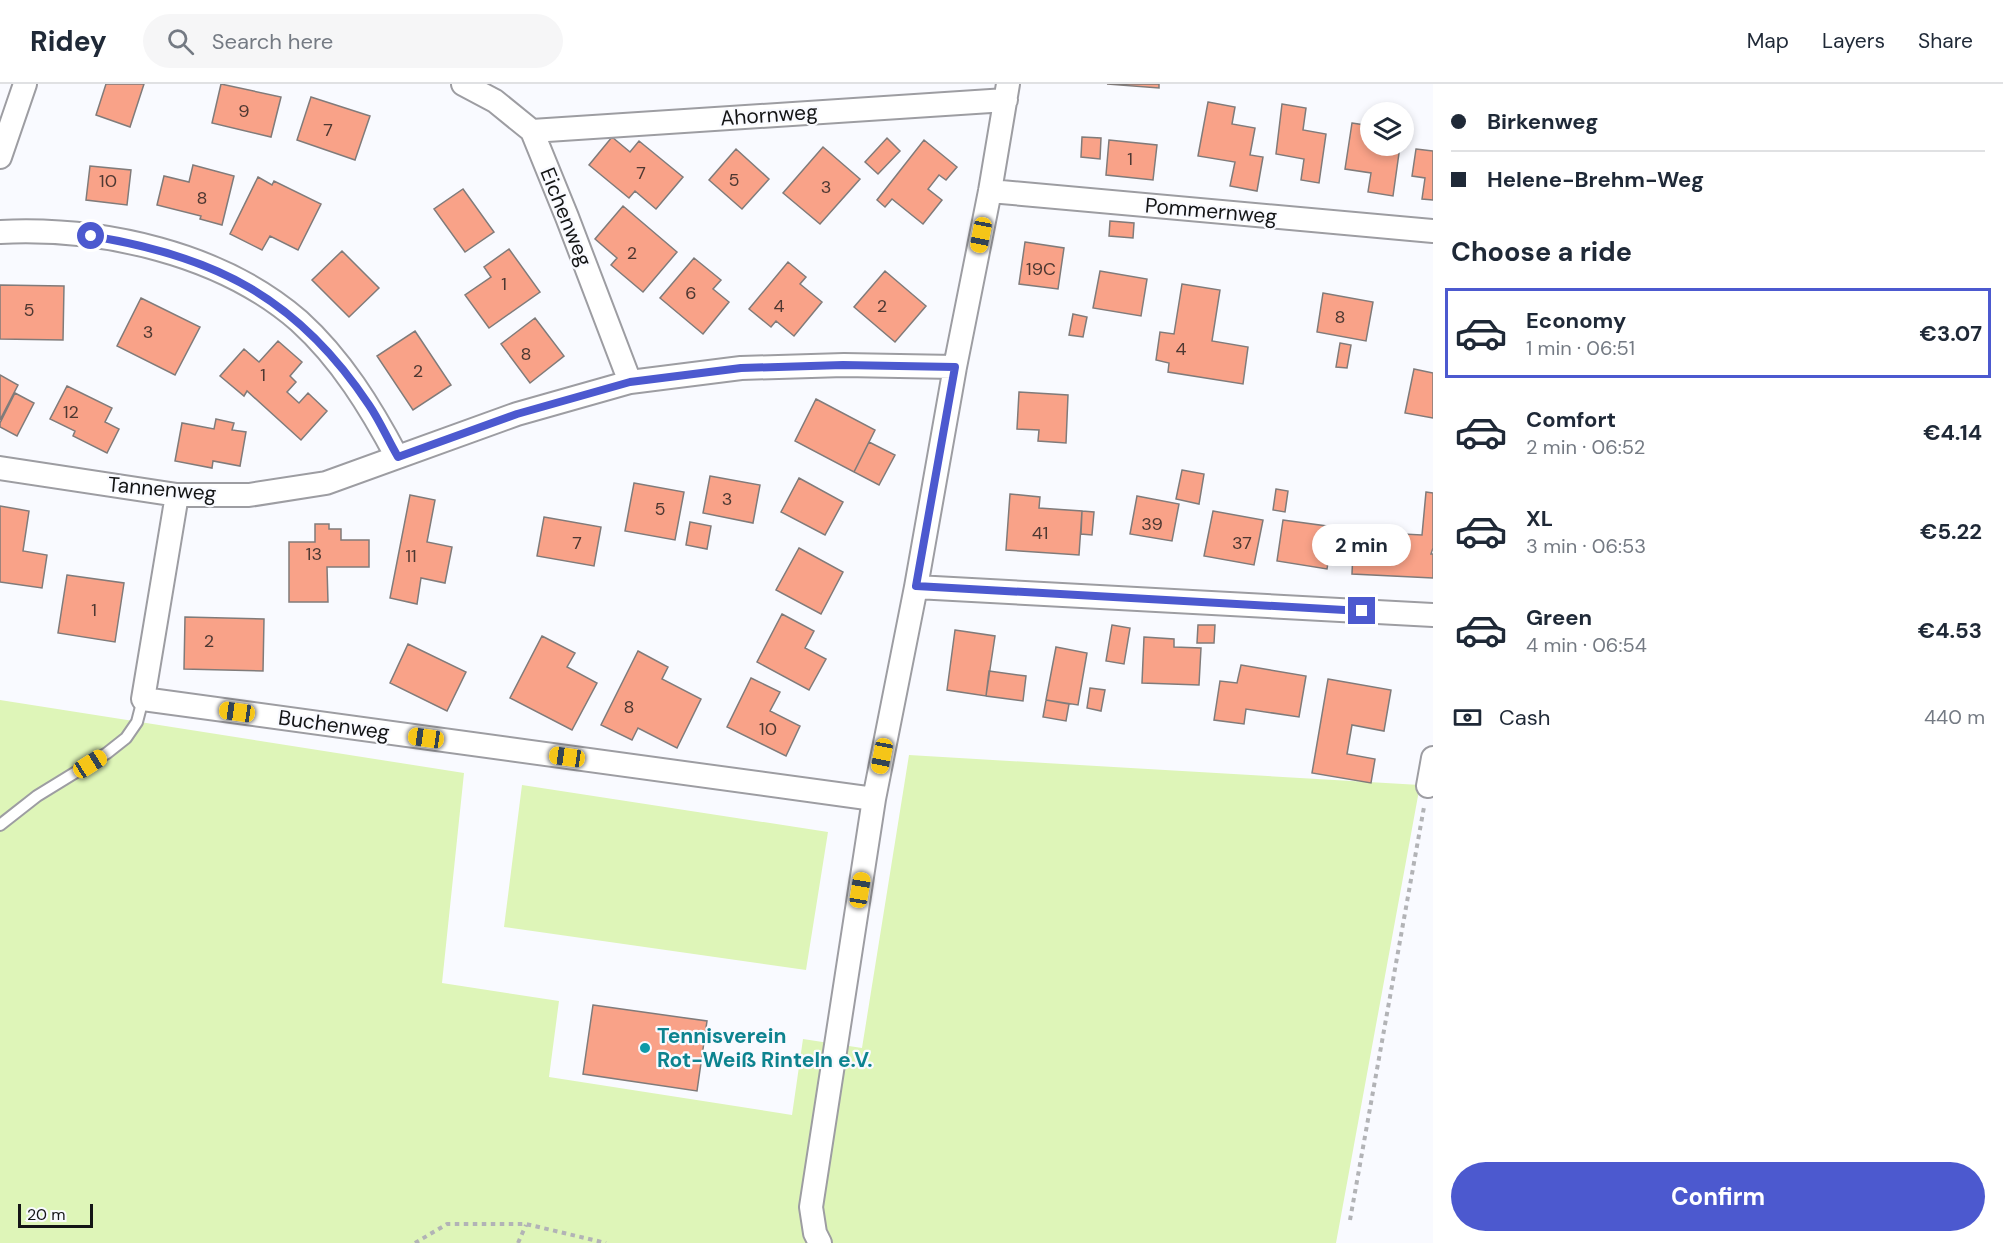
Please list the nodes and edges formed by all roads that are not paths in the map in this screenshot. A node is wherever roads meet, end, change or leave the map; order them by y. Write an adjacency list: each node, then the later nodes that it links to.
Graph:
1 (25, 84): 5 (street)
2 (463, 84): 4 (street, Eichenweg)
3 (1007, 92): 4 (street, Ahornweg); 6 (street)
4 (532, 131): 10 (street, Eichenweg)
5 (0, 157)
6 (990, 191): 7 (street, Pommernweg); 9 (street)
7 (1433, 231)
8 (0, 232): 11 (street)
9 (955, 367): 10 (street, Tannenweg); 14 (street)
10 (630, 382): 11 (street, Tannenweg)
11 (398, 457): 13 (street, Tannenweg)
12 (0, 468): 13 (street, Tannenweg)
13 (177, 495): 16 (street)
14 (916, 586): 15 (street); 19 (street)
15 (1433, 615)
16 (142, 699): 19 (street, Buchenweg); 20 (lane)
17 (1433, 758): 18 (street)
18 (1428, 786)
19 (874, 799): 21 (street)
20 (0, 825)
21 (820, 1243)

